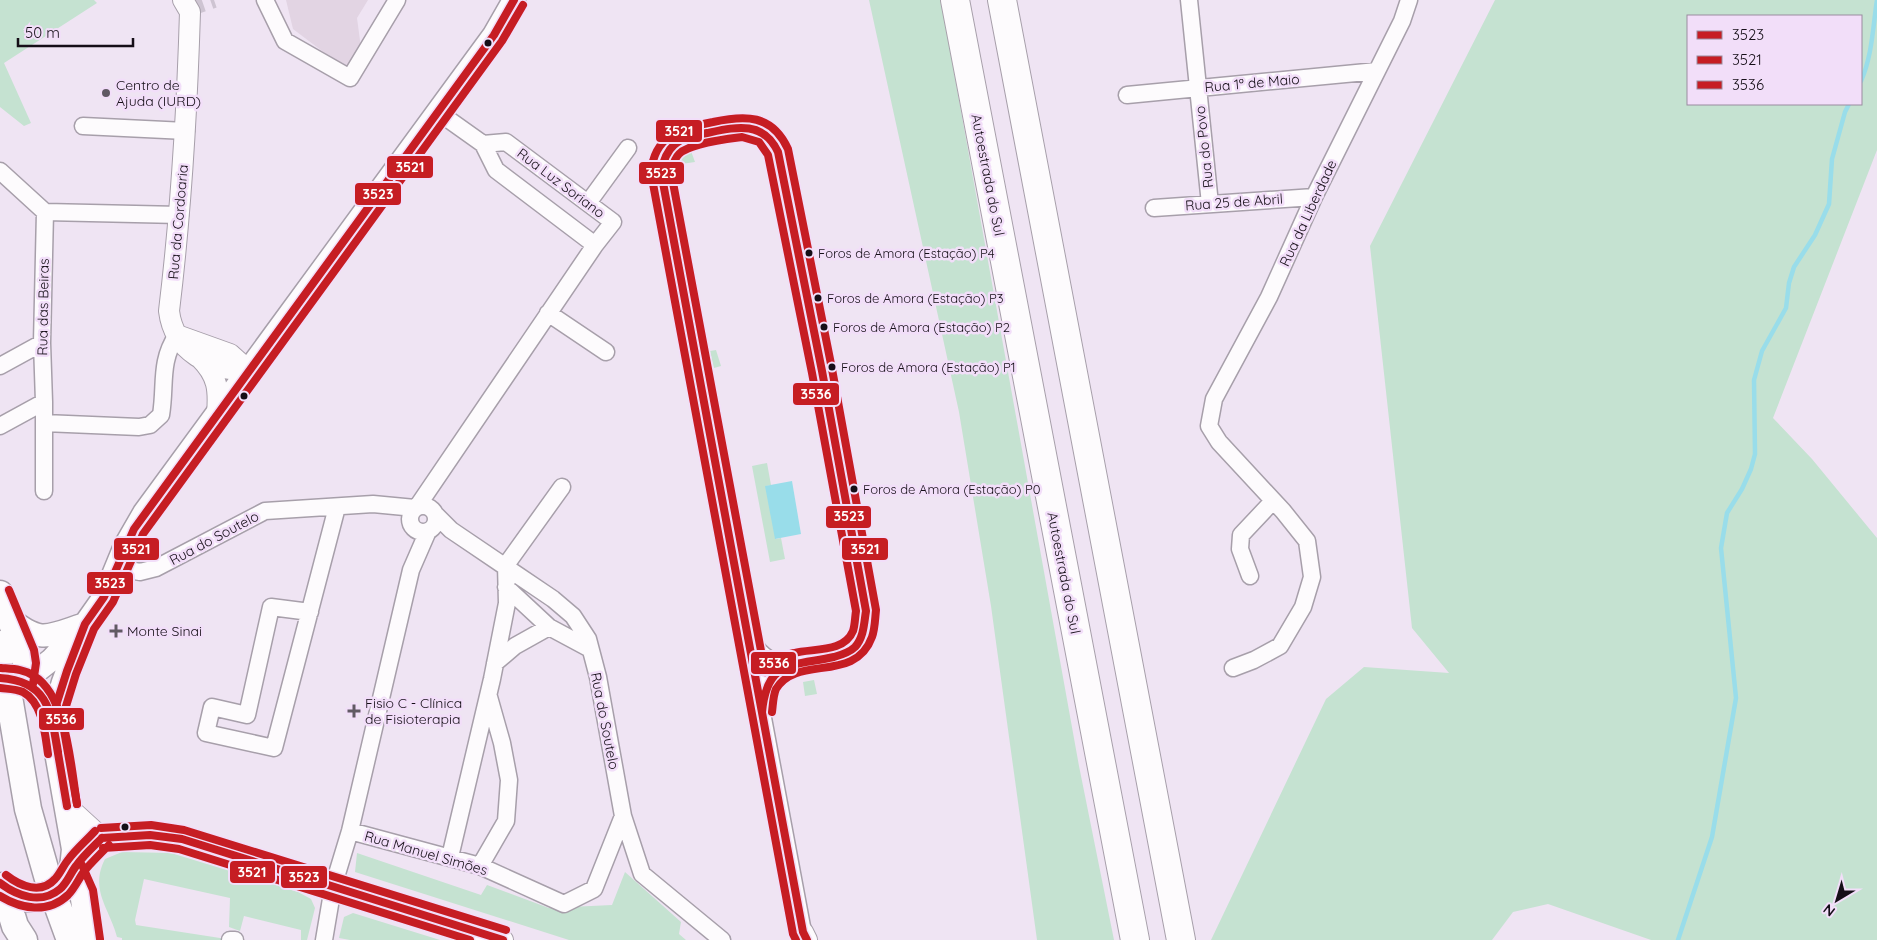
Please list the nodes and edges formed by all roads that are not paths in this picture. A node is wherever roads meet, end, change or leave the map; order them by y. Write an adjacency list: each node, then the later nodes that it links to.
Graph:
1 (183, 0): 14 (street, Rua da Cordoaria)
2 (265, 0): 3 (street)
3 (397, 0)
4 (514, 0): 12 (main road)
5 (954, 0): 80 (highway, Autoestrada do Sul)
6 (1002, 0): 81 (highway)
7 (1189, 0): 10 (street, Rua do Povo)
8 (1409, 0): 9 (street, Rua da Liberdade)
9 (1377, 72): 10 (street, Rua 1º de Maio); 18 (street, Rua da Liberdade)
10 (1198, 88): 11 (street, Rua 1º de Maio); 20 (street, Rua do Povo)
11 (1127, 95)
12 (438, 112): 15 (street); 31 (main road)
13 (83, 126): 14 (street)
14 (186, 131): 23 (street, Rua da Cordoaria)
15 (483, 144): 19 (street, Rua Luz Soriano); 24 (street, Rua Luz Soriano)
16 (628, 148): 19 (street)
17 (0, 172): 22 (street)
18 (1314, 196): 20 (street, Rua 25 de Abril); 38 (street, Rua da Liberdade)
19 (588, 203): 24 (street, Rua Luz Soriano)
20 (1210, 204): 21 (street, Rua 25 de Abril)
21 (1154, 208)
22 (45, 212): 23 (street); 27 (street, Rua das Beiras)
23 (180, 215): 26 (street, Rua da Cordoaria)
24 (595, 245): 25 (street, Rua Luz Soriano)
25 (548, 313): 28 (street); 40 (street, Rua Luz Soriano)
26 (177, 335): 29 (street); 31 (street); 34 (street)
27 (42, 343): 30 (street); 32 (street, Rua das Beiras)
28 (606, 352)
29 (200, 358): 31 (street); 33 (street)
30 (0, 366)
31 (249, 370): 33 (main road)
32 (44, 402): 34 (street, Rua das Beiras); 35 (street)
33 (217, 414): 43 (main road)
34 (44, 423): 37 (street, Rua das Beiras)
35 (0, 426)
36 (562, 487): 42 (street)
37 (44, 491)
38 (1273, 501): 45 (street); 56 (street)
39 (337, 506): 40 (street, Rua do Soutelo); 43 (street, Rua do Soutelo); 48 (street)
40 (413, 515): 41 (street); 41 (street); 44 (street)
41 (431, 525): 42 (street, Rua do Soutelo); 44 (street)
42 (506, 565): 46 (street); 53 (street, Rua do Soutelo)
43 (117, 568): 50 (main road)
44 (411, 570): 64 (street)
45 (1250, 576)
46 (506, 587): 51 (street); 54 (street)
47 (0, 594): 49 (main road)
48 (310, 612): 48 (street)
49 (10, 619): 50 (main road); 57 (main road)
50 (85, 624): 57 (main road); 60 (main road)
51 (550, 627): 53 (street); 54 (street)
52 (748, 636): 55 (street); 55 (street); 59 (street)
53 (590, 649): 63 (street, Rua do Soutelo)
54 (494, 663): 58 (street)
55 (792, 664): 59 (street)
56 (1233, 668)
57 (7, 670): 60 (main road); 69 (main road)
58 (488, 695): 66 (street); 67 (street)
59 (762, 712): 71 (street)
60 (52, 718): 62 (main road)
61 (0, 724): 69 (main road)
62 (67, 806): 65 (street); 69 (main road)
63 (623, 816): 67 (street, Rua Manuel Simões); 79 (street, Rua do Soutelo)
64 (350, 830): 66 (street, Rua Manuel Simões); 68 (street)
65 (102, 838): 68 (street); 69 (street)
66 (450, 857): 67 (street, Rua Manuel Simões)
67 (480, 866)
68 (333, 887): 77 (street); 78 (street)
69 (39, 890): 70 (main road); 72 (main road); 73 (main road); 74 (main road)
70 (18, 935)
71 (804, 937)
72 (54, 940)
73 (70, 940)
74 (90, 940)
75 (230, 940): 76 (street)
76 (235, 940)
77 (324, 940)
78 (503, 940)
79 (722, 940)
80 (1135, 940)
81 (1181, 940)

